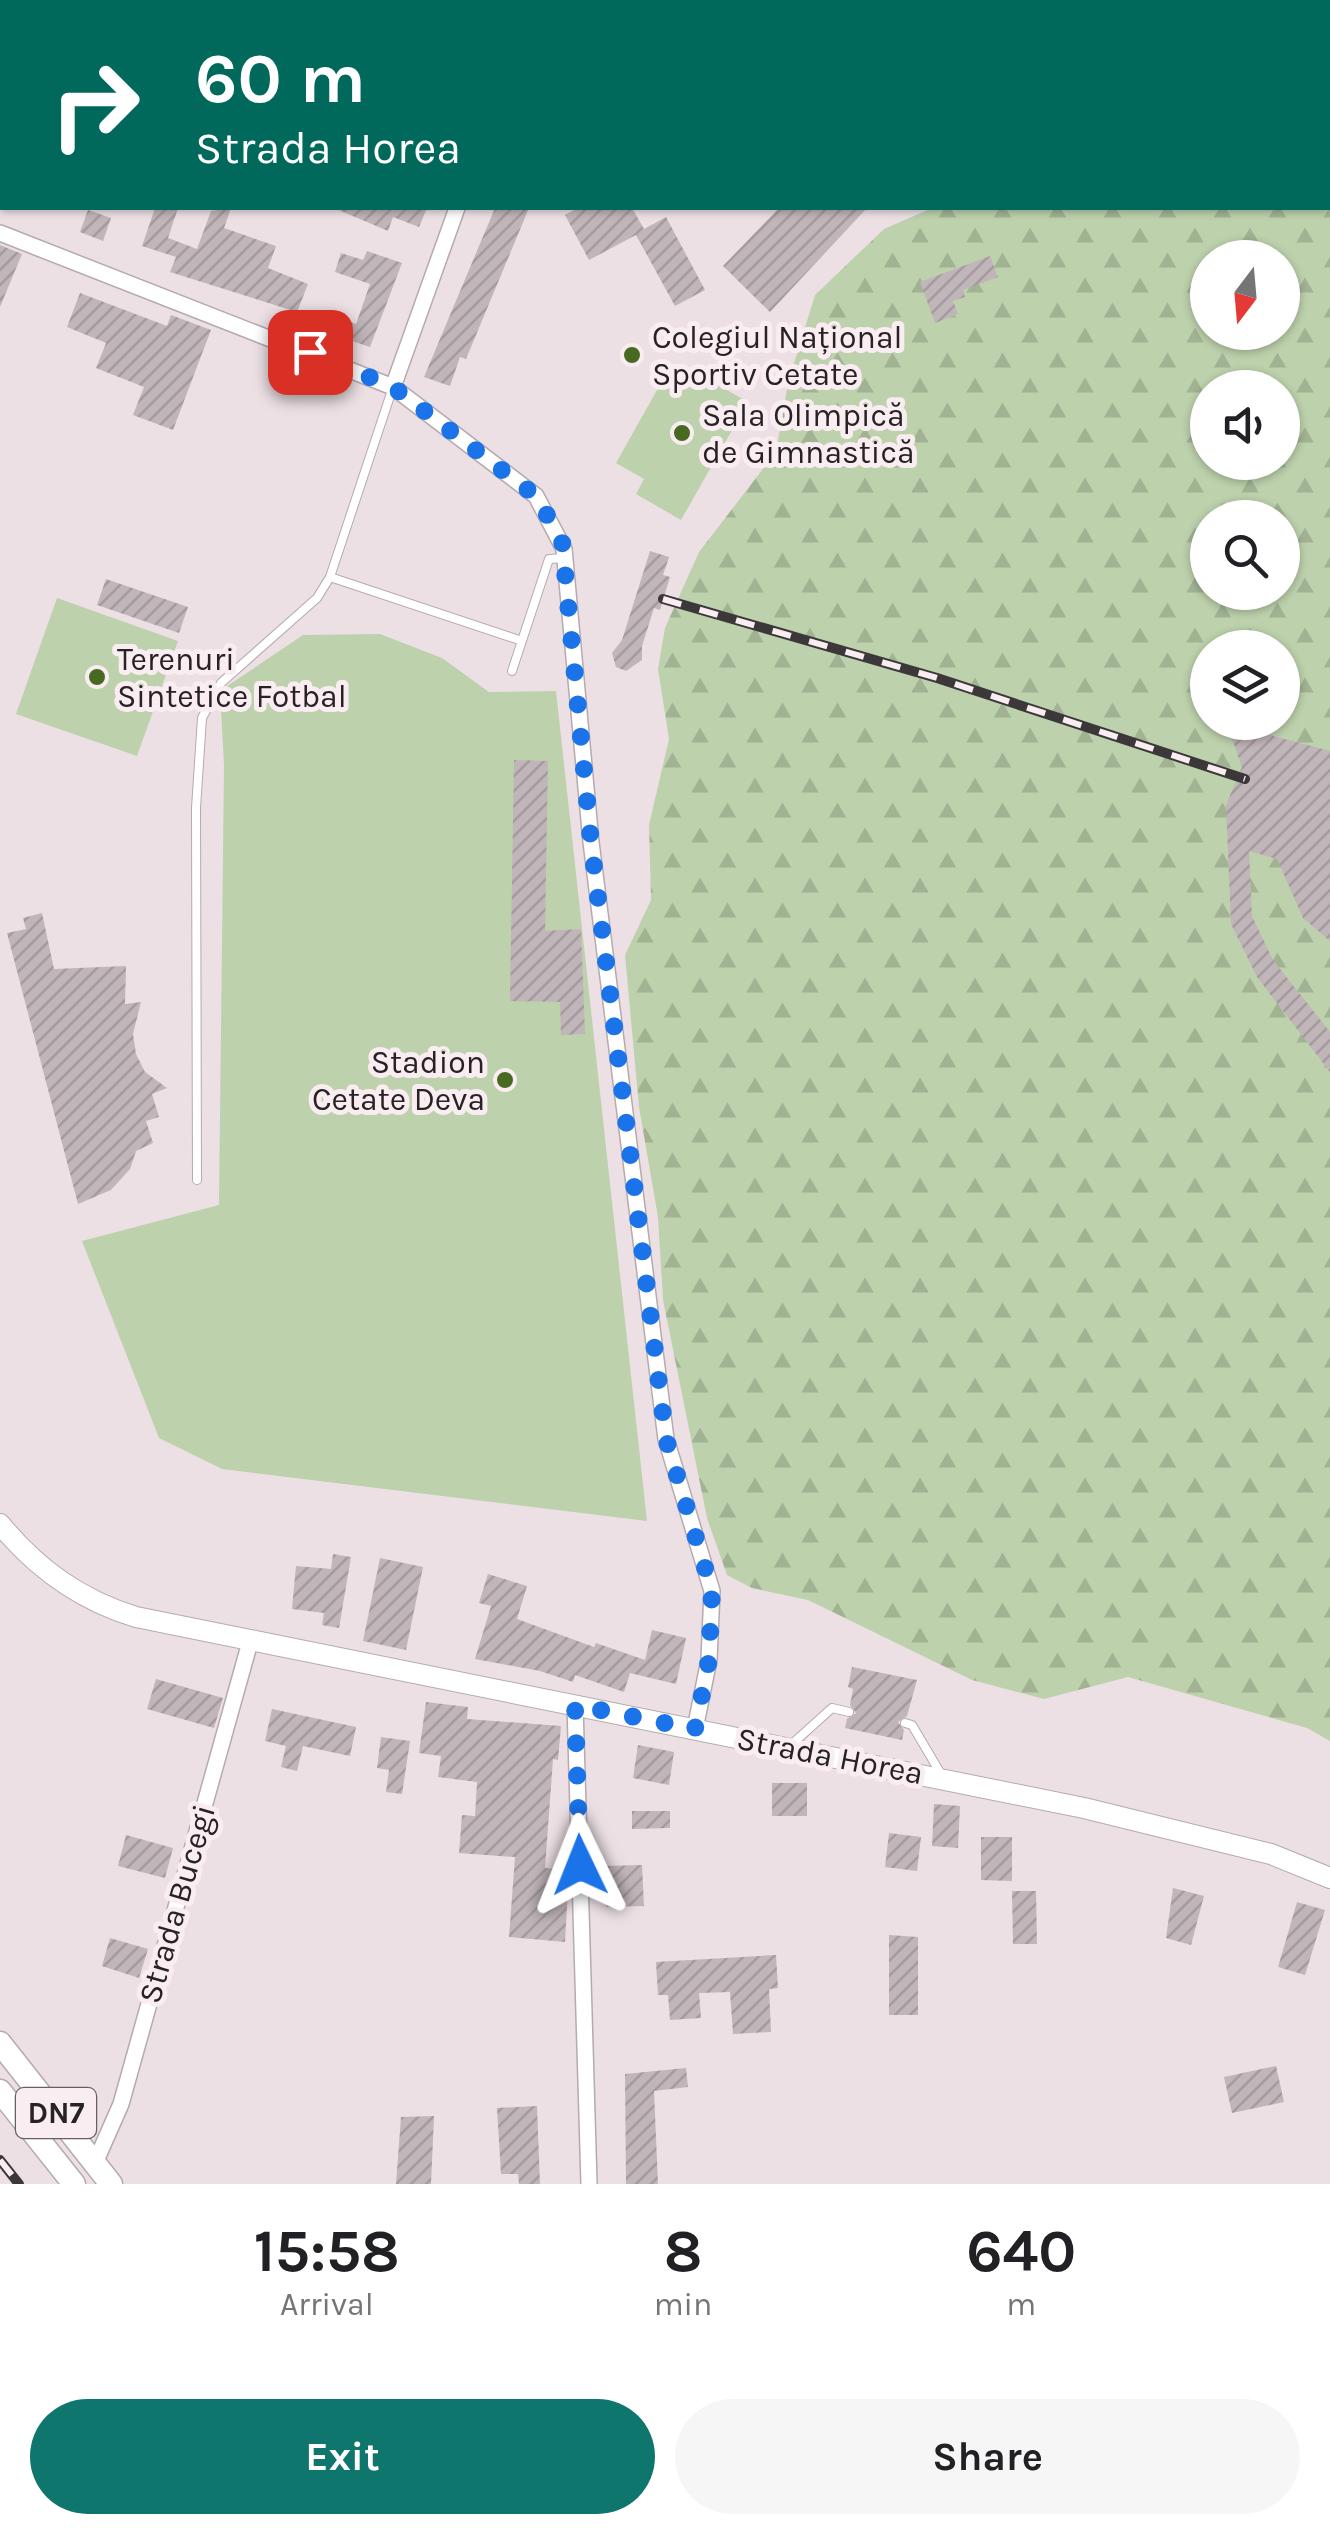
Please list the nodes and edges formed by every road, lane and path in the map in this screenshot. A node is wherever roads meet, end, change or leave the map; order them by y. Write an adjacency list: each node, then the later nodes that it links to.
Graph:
1 (456, 210): 3 (street)
2 (0, 233): 3 (street)
3 (393, 387): 4 (street); 5 (lane)
4 (564, 558): 8 (lane); 16 (street)
5 (330, 578): 6 (lane); 8 (lane)
6 (317, 598): 7 (lane); 10 (lane)
7 (322, 609)
8 (522, 641): 9 (lane)
9 (512, 672)
10 (196, 1180)
11 (0, 1524): 12 (main road, Strada Horea)
12 (250, 1642): 13 (main road, Strada Horea); 22 (street, Strada Bucegi)
13 (575, 1705): 16 (main road, Strada Horea); 25 (street)
14 (849, 1712): 17 (lane)
15 (905, 1723): 18 (lane)
16 (695, 1729): 17 (main road, Strada Horea)
17 (788, 1747): 18 (main road, Strada Horea)
18 (943, 1778): 19 (main road, Strada Horea)
19 (1330, 1878)
20 (0, 2042): 22 (main road, DN7)
21 (0, 2090): 23 (main road, DN7)
22 (95, 2163): 24 (main road, DN7)
23 (74, 2184)
24 (111, 2184)
25 (589, 2184)

